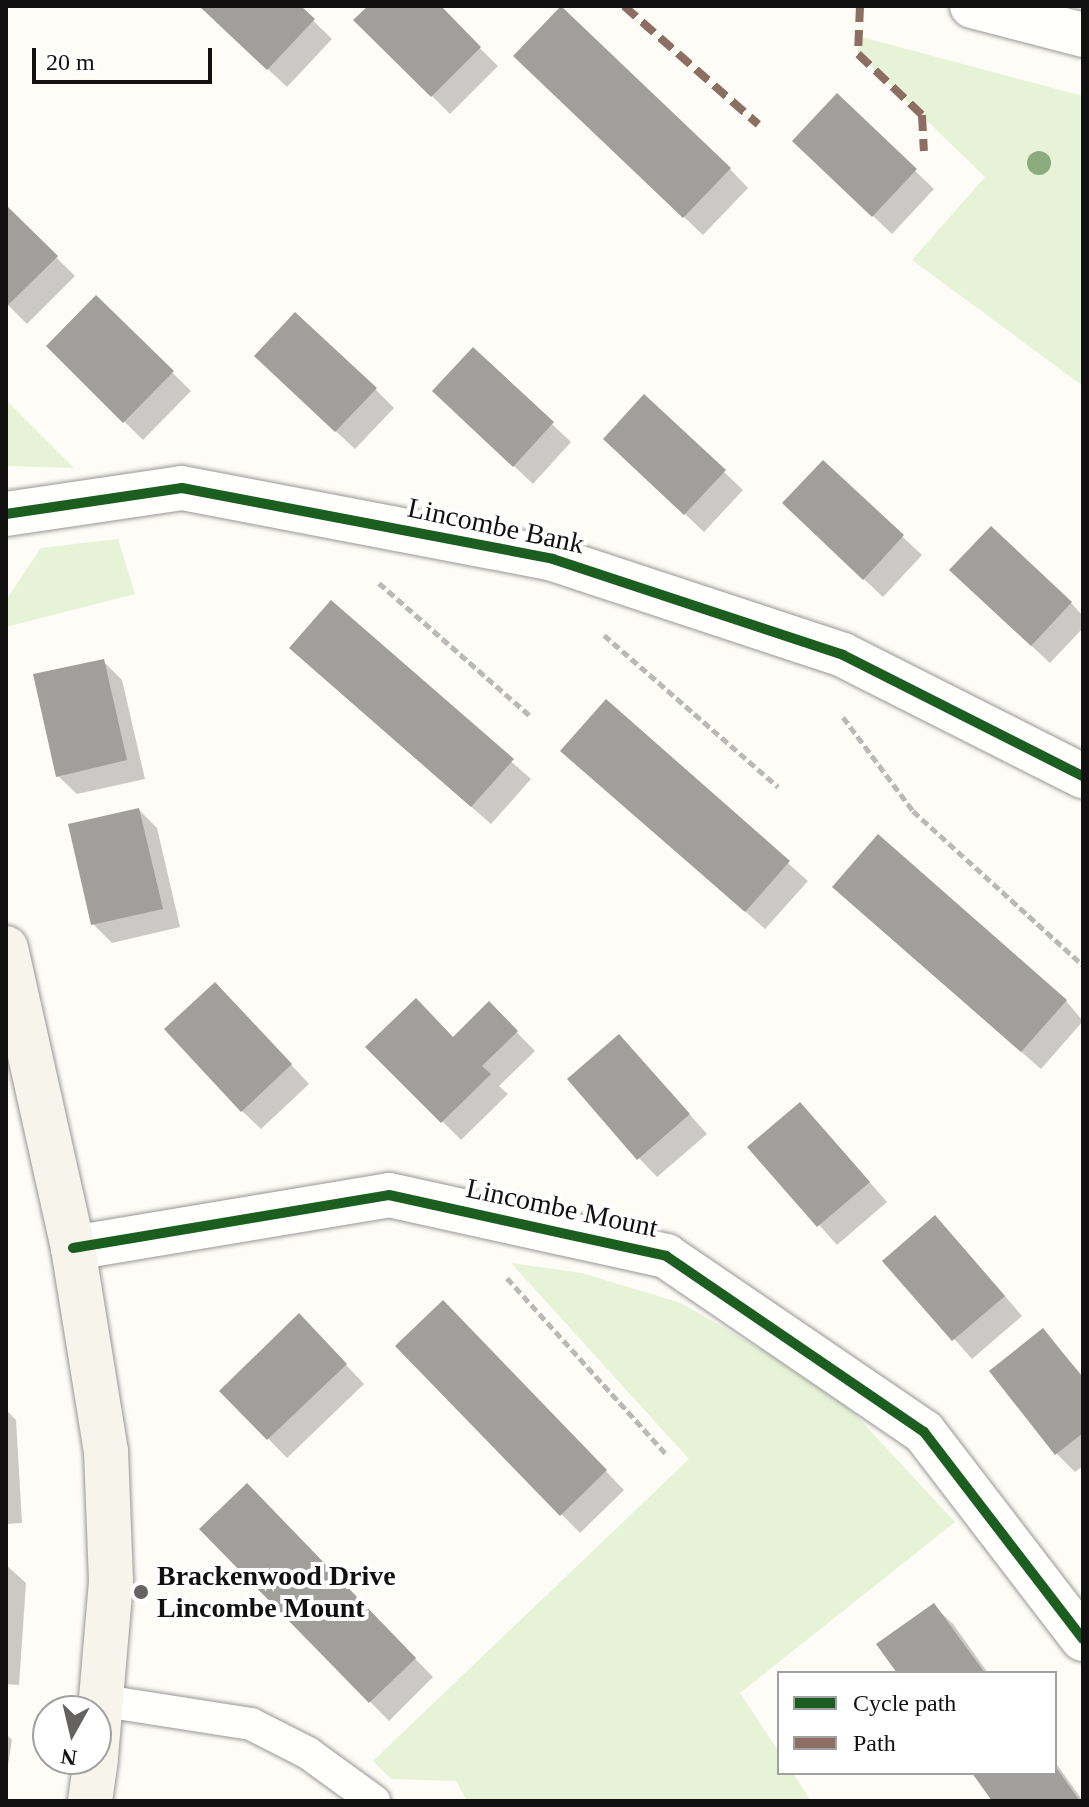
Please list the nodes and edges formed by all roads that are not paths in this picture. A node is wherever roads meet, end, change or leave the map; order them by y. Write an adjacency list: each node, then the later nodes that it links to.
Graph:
1 (972, 6): 2 (street)
2 (1083, 35)
3 (6, 514): 4 (street, Lincombe Bank)
4 (1083, 776)
5 (6, 948): 6 (street)
6 (18, 1056): 7 (street)
7 (73, 1248): 8 (street, Lincombe Mount); 9 (street)
8 (1083, 1639)
9 (104, 1695)
10 (112, 1702): 13 (lane)
11 (94, 1775): 12 (street)
12 (90, 1801)
13 (374, 1801)

